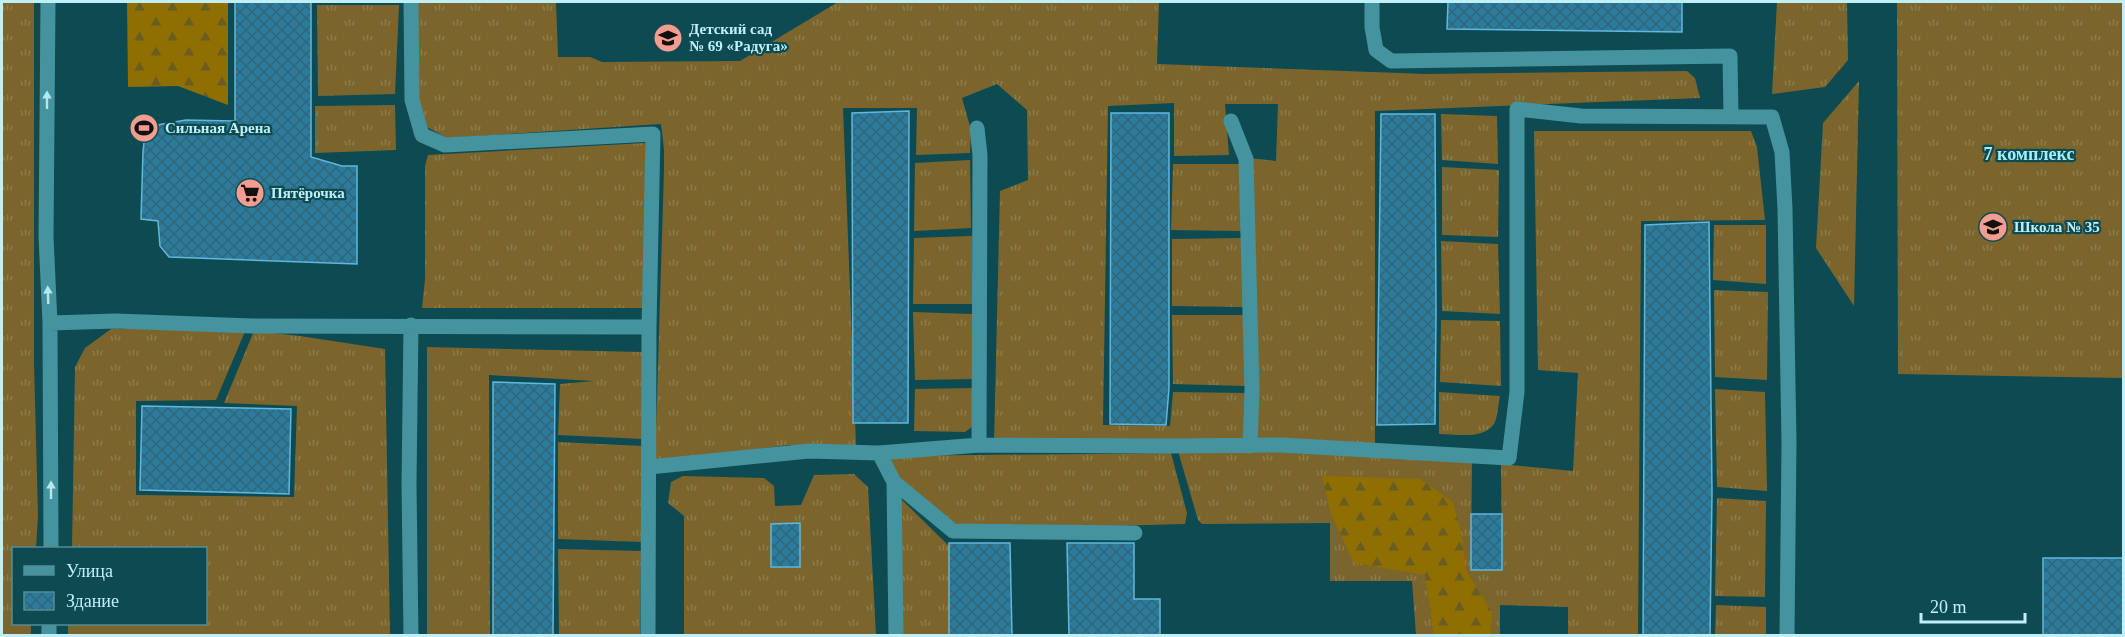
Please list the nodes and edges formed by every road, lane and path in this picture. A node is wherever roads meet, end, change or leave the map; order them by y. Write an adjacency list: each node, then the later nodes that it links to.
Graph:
1 (48, 2): 7 (street, one-way to 1)
2 (411, 2): 9 (street)
3 (1372, 2): 4 (street)
4 (1731, 116): 11 (street); 20 (street)
5 (1231, 121): 11 (street)
6 (977, 128): 10 (street)
7 (50, 323): 8 (street); 16 (street, one-way to 7)
8 (411, 326): 9 (street); 17 (street)
9 (649, 327): 13 (street)
10 (979, 446): 11 (street); 12 (street)
11 (1251, 446)
12 (879, 453): 13 (street); 14 (street)
13 (649, 467): 18 (street)
14 (894, 482): 15 (street); 19 (street)
15 (1135, 533)
16 (51, 547)
17 (411, 636)
18 (648, 636)
19 (896, 636)
20 (1786, 636)

